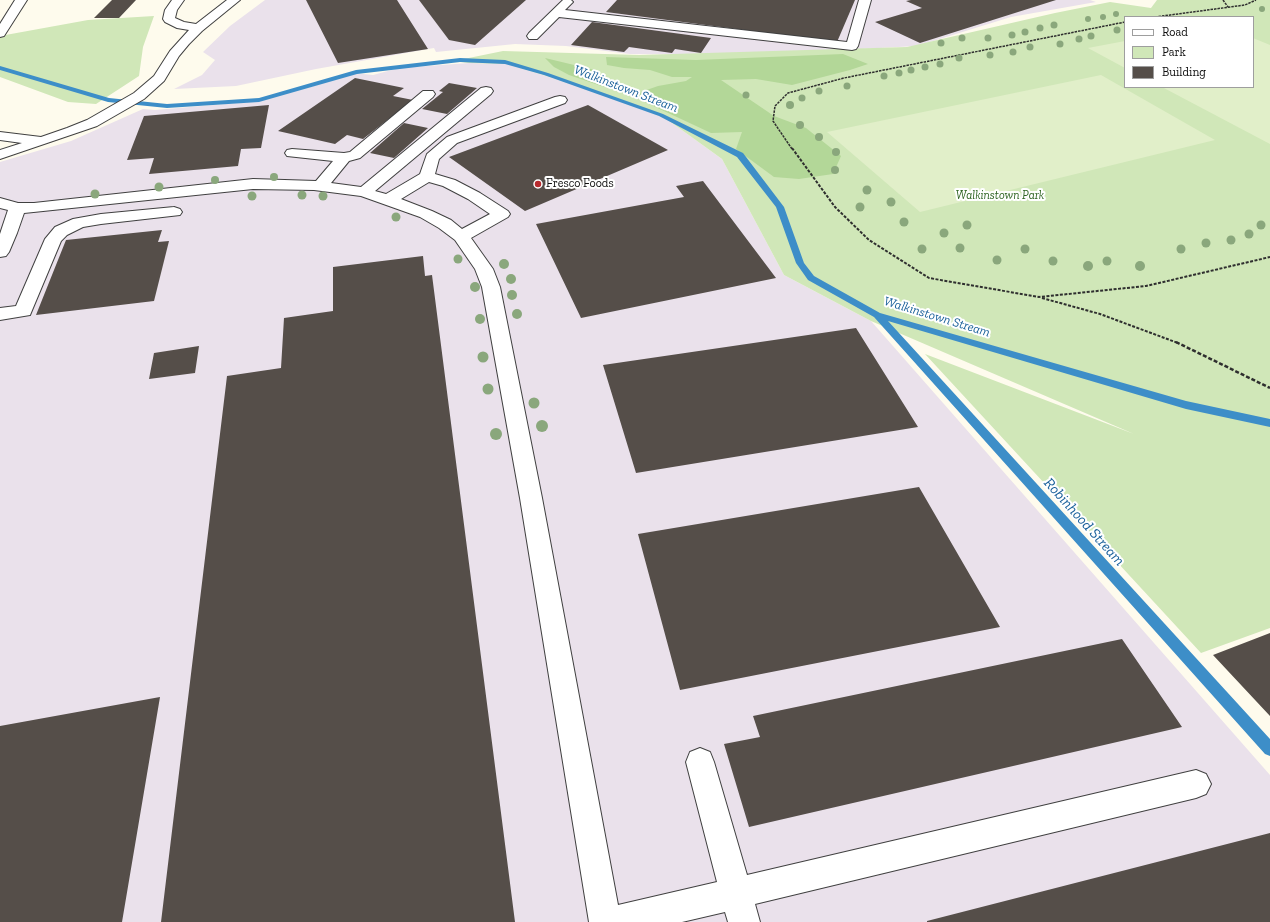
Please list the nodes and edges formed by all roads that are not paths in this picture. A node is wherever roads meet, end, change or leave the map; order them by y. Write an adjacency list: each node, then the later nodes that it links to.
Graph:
1 (21, 0): 6 (street); 9 (street)
2 (178, 0): 8 (street)
3 (234, 0): 8 (street)
4 (569, 0): 7 (street)
5 (865, 0): 7 (street)
6 (7, 2)
7 (556, 13): 10 (street)
8 (198, 28): 15 (street)
9 (0, 33)
10 (533, 36)
11 (486, 91): 21 (street)
12 (428, 94): 18 (street)
13 (560, 100): 19 (street)
14 (0, 136): 15 (street)
15 (46, 141): 17 (street)
16 (292, 153): 18 (street)
17 (0, 155)
18 (344, 158): 20 (street)
19 (427, 176): 22 (street); 25 (street)
20 (320, 186): 21 (street); 23 (street)
21 (364, 192): 22 (street)
22 (388, 200): 25 (street)
23 (9, 205): 26 (street)
24 (174, 212): 27 (street)
25 (461, 236): 31 (street)
26 (0, 252)
27 (0, 314)
28 (700, 762): 30 (street)
29 (1196, 784): 30 (street)
30 (740, 908): 32 (street)
31 (605, 922)
32 (614, 922)

